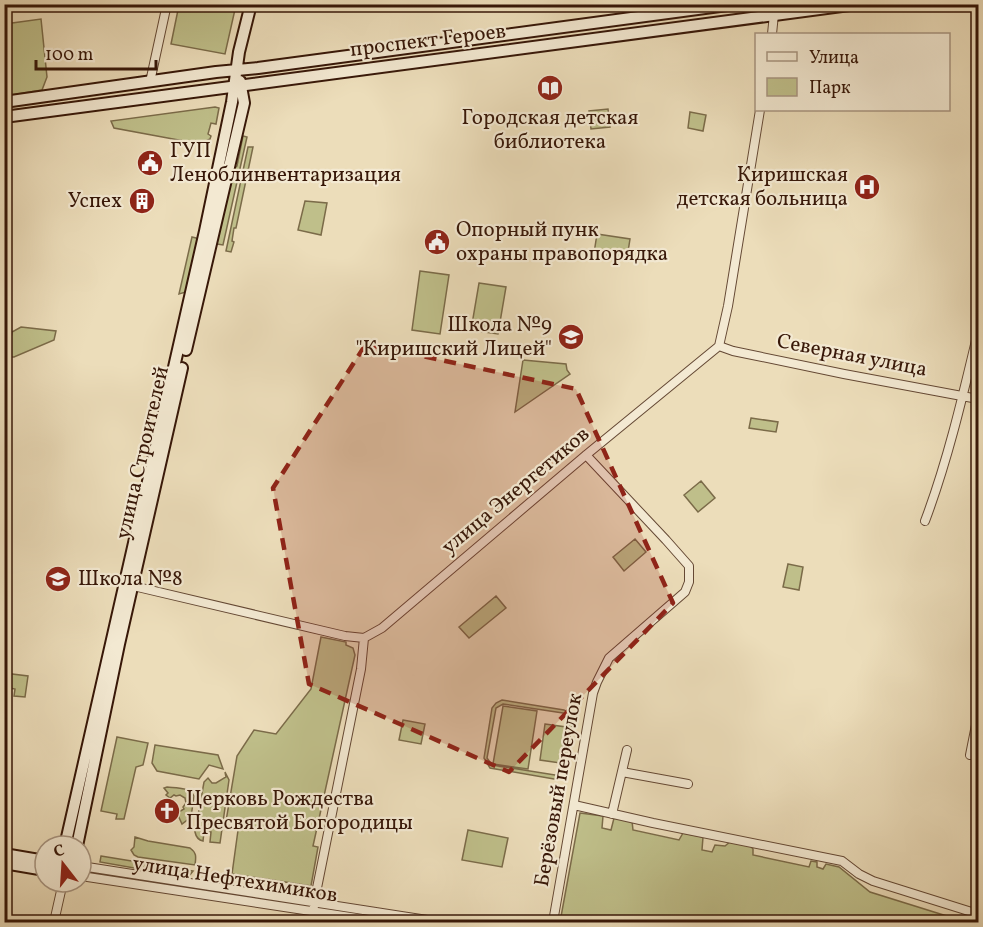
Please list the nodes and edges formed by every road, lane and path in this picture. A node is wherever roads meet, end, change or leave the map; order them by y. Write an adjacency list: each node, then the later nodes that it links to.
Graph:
1 (167, 4): 8 (street)
2 (251, 4): 7 (main road, улица Строителей)
3 (735, 4): 7 (main road, проспект Героев)
4 (857, 4): 5 (main road, проспект Героев)
5 (774, 10): 6 (street); 9 (main road, проспект Героев)
6 (772, 33)
7 (237, 69): 8 (main road, проспект Героев); 9 (main road, улица Строителей)
8 (150, 82): 10 (main road, проспект Героев)
9 (237, 87): 12 (main road, проспект Героев); 19 (main road, улица Строителей)
10 (4, 102)
11 (760, 111): 14 (street)
12 (4, 117)
13 (978, 332): 15 (street)
14 (719, 346): 15 (street, Северная улица); 17 (street, улица Энергетиков)
15 (963, 395): 16 (street, Северная улица); 18 (street)
16 (978, 399)
17 (585, 455): 20 (street, улица Энергетиков); 26 (street, Берёзовый переулок)
18 (925, 521)
19 (129, 585): 20 (street); 28 (main road, улица Строителей); 29 (main road, улица Строителей)
20 (364, 638): 37 (street)
21 (978, 714): 23 (street)
22 (627, 750): 24 (street)
23 (970, 755)
24 (622, 772): 25 (street); 27 (street)
25 (688, 784)
26 (574, 805): 27 (street); 43 (street, Берёзовый переулок)
27 (612, 814): 39 (street)
28 (68, 834)
29 (79, 834)
30 (4, 854): 31 (main road)
31 (33, 859)
32 (4, 863): 33 (main road)
33 (33, 868)
34 (93, 868): 37 (street)
35 (93, 878): 38 (street, улица Нефтехимиков)
36 (60, 894): 40 (street)
37 (314, 903): 38 (street); 42 (street)
38 (313, 912): 41 (street, улица Нефтехимиков)
39 (978, 914)
40 (54, 922)
41 (383, 922)
42 (440, 922)
43 (553, 922)

